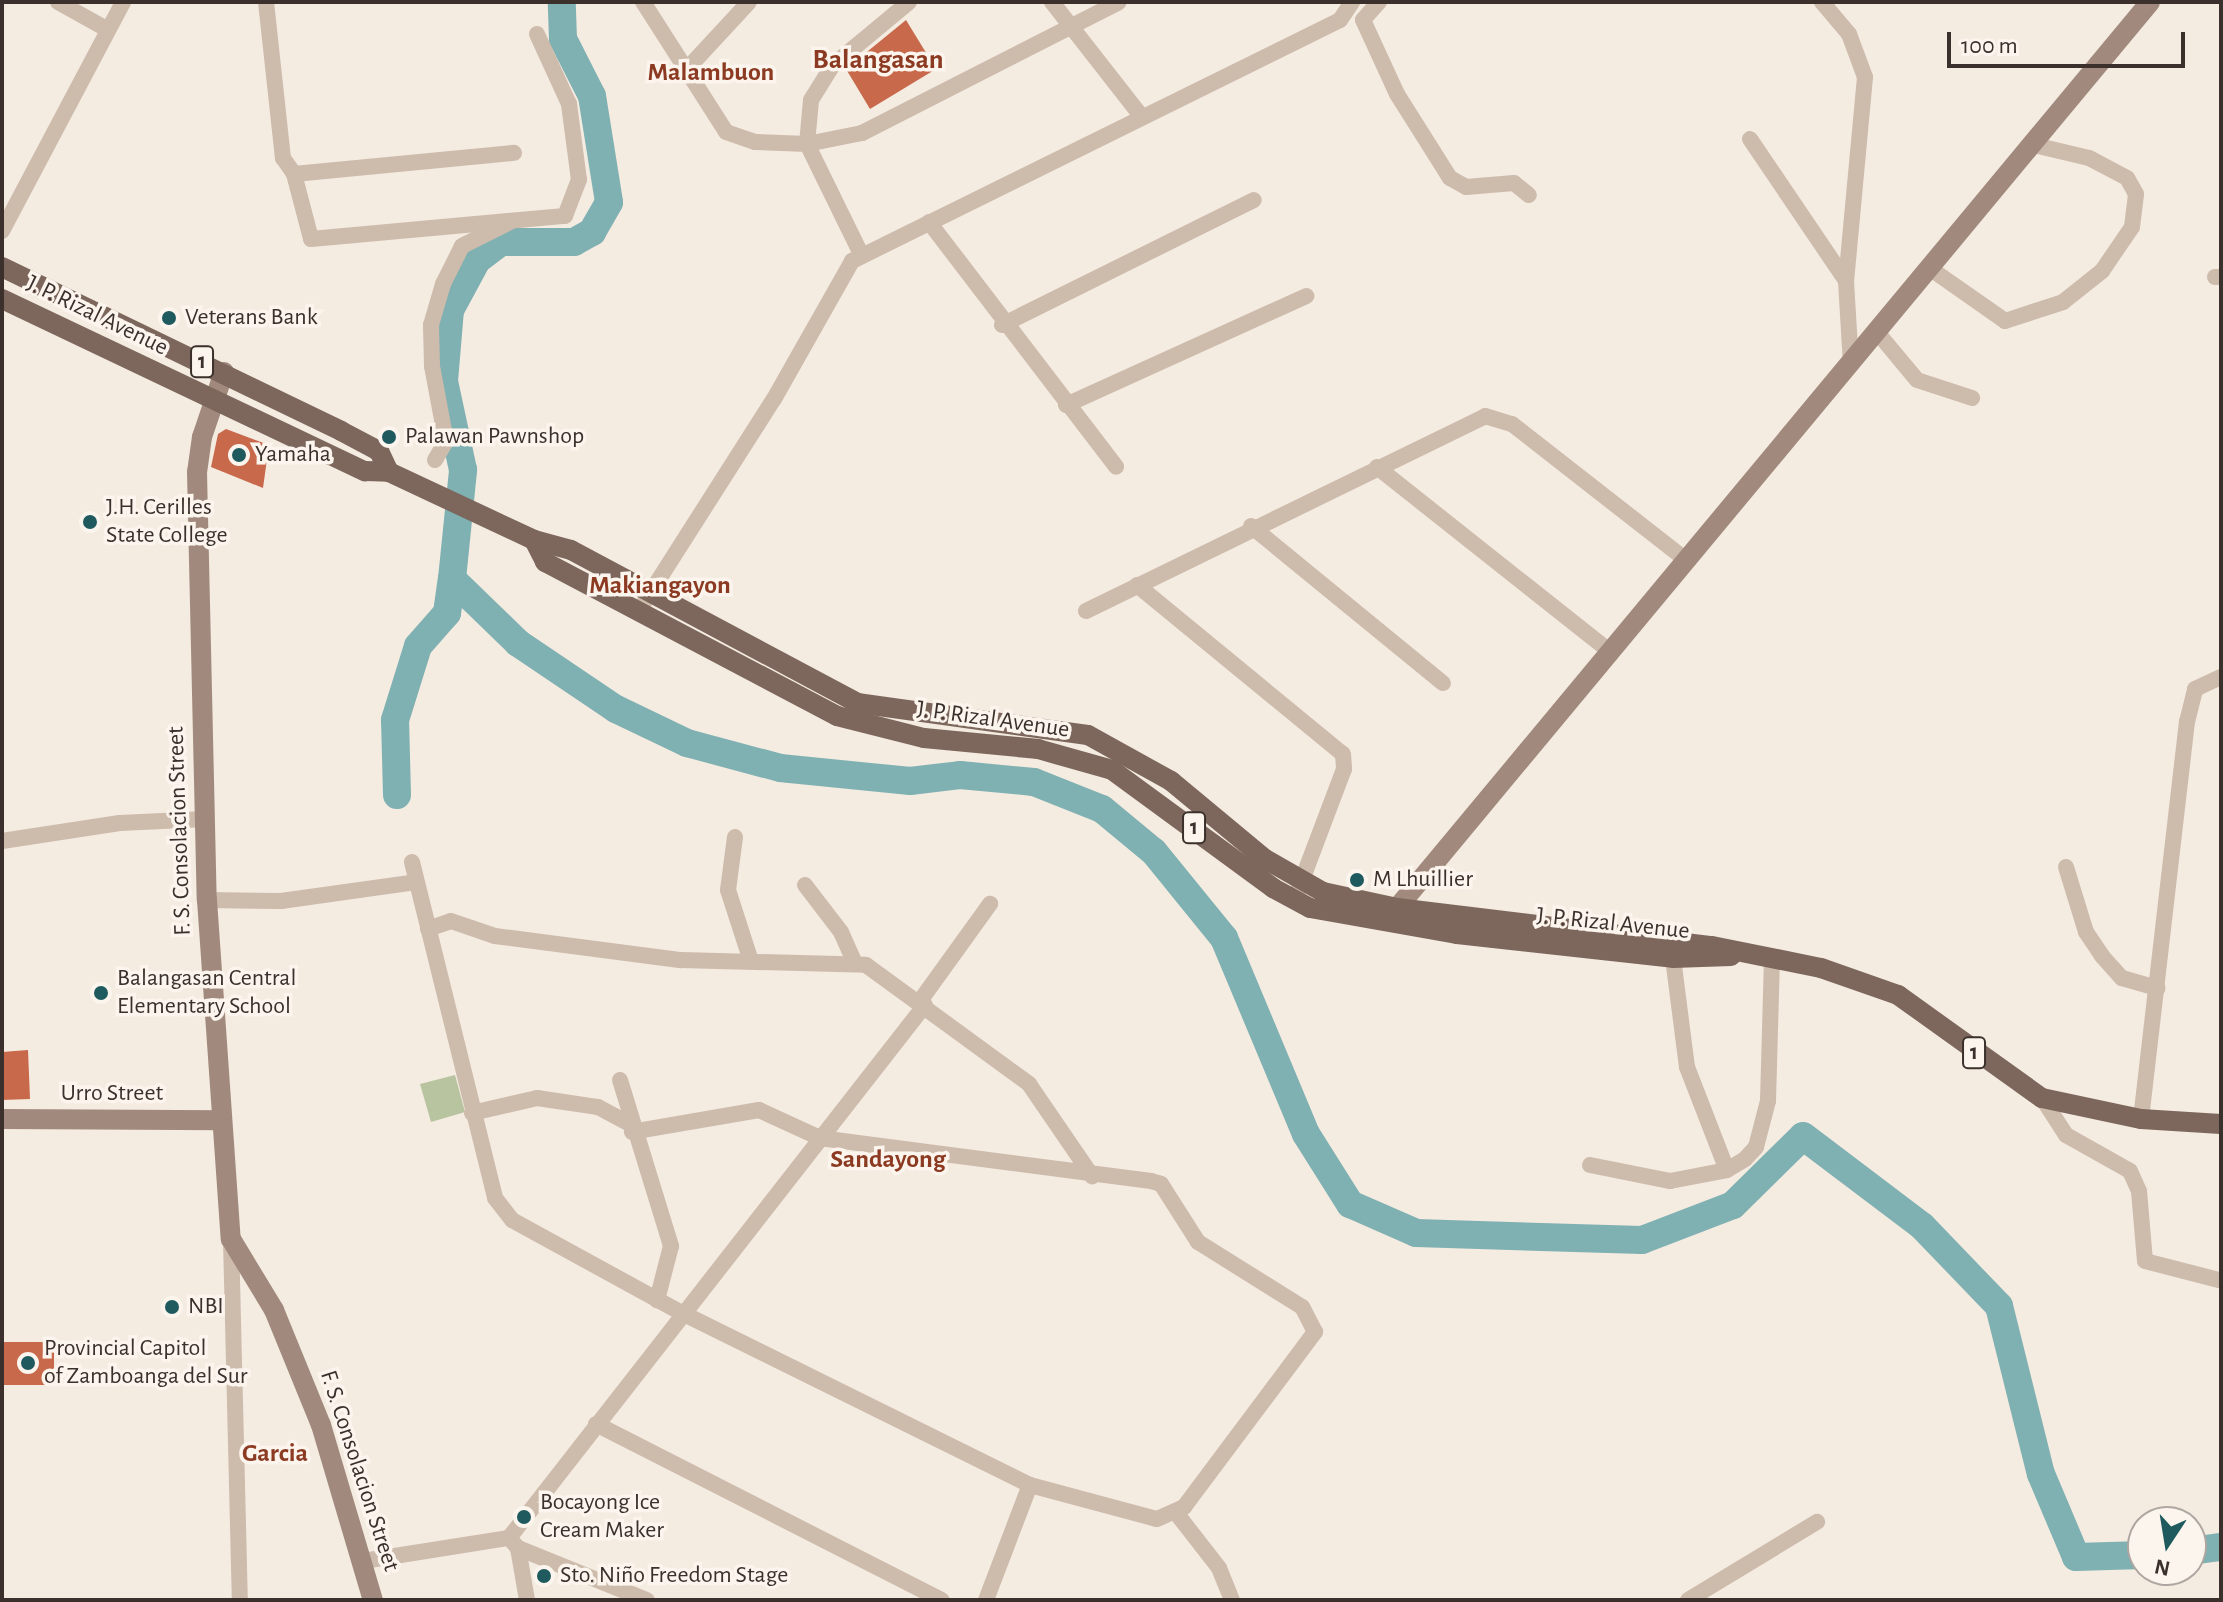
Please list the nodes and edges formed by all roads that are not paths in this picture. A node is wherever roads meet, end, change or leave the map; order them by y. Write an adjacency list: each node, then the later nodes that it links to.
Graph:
1 (58, 2): 14 (street)
2 (123, 2): 14 (street)
3 (266, 2): 22 (street)
4 (643, 2): 16 (street)
5 (749, 2): 16 (street)
6 (909, 2): 19 (street)
7 (1052, 2): 13 (street)
8 (1119, 2): 13 (street)
9 (1379, 2): 12 (street)
10 (1822, 2): 31 (street)
11 (2150, 2): 20 (street)
12 (1355, 12): 17 (street); 23 (street)
13 (1069, 27): 17 (street); 19 (street)
14 (105, 28): 27 (street)
15 (537, 34): 25 (street)
16 (687, 69): 19 (street)
17 (1142, 117): 26 (street)
18 (1750, 139): 31 (street)
19 (807, 144): 28 (street)
20 (2030, 144): 30 (street); 30 (street)
21 (514, 153): 22 (street)
22 (294, 174): 25 (street)
23 (1529, 195)
24 (1254, 200): 34 (street)
25 (515, 219): 41 (street)
26 (929, 222): 28 (street); 34 (street)
27 (2, 231)
28 (861, 254): 48 (street)
29 (2, 267): 37 (main road, J. P. Rizal Avenue / 1)
30 (1928, 267): 35 (street)
31 (1846, 281): 36 (street)
32 (1306, 296): 40 (street)
33 (2, 299): 39 (main road, J. P. Rizal Avenue / 1)
34 (1002, 325): 40 (street)
35 (1877, 332): 36 (street); 38 (street)
36 (1851, 365): 46 (street)
37 (224, 372): 39 (street, F. S. Consolacion Street); 44 (main road, J. P. Rizal Avenue / 1)
38 (1972, 398)
39 (211, 401): 44 (main road, J. P. Rizal Avenue / 1); 53 (street, F. S. Consolacion Street)
40 (1066, 405): 42 (street)
41 (435, 460)
42 (1116, 467)
43 (1377, 467): 45 (street); 46 (street); 50 (street)
44 (389, 472): 48 (main road, J. P. Rizal Avenue / 1)
45 (1251, 526): 47 (street); 52 (street)
46 (1686, 560): 50 (street)
47 (1137, 585): 49 (street); 60 (street)
48 (644, 600): 60 (main road, J. P. Rizal Avenue / 1)
49 (1086, 611)
50 (1610, 652): 63 (street)
51 (2221, 677): 71 (street)
52 (1443, 683)
53 (205, 819): 55 (street); 61 (street, F. S. Consolacion Street)
54 (735, 837): 69 (street)
55 (2, 841)
56 (412, 862): 58 (street)
57 (2066, 867): 71 (street)
58 (416, 882): 61 (street); 65 (street)
59 (805, 885): 70 (street)
60 (1298, 892): 63 (main road, J. P. Rizal Avenue / 1); 64 (main road, J. P. Rizal Avenue / 1)
61 (207, 900): 78 (street, F. S. Consolacion Street)
62 (990, 904): 72 (street)
63 (1397, 908): 64 (street); 66 (main road, J. P. Rizal Avenue / 1)
64 (1383, 925): 67 (main road, J. P. Rizal Avenue / 1)
65 (428, 929): 69 (street); 75 (street)
66 (1736, 954): 67 (main road, J. P. Rizal Avenue / 1); 68 (main road, J. P. Rizal Avenue / 1)
67 (1673, 958): 83 (street)
68 (1772, 960): 74 (main road, J. P. Rizal Avenue / 1); 83 (street)
69 (751, 961): 70 (street)
70 (854, 961): 72 (street)
71 (2158, 988): 77 (street)
72 (923, 1003): 81 (street); 84 (street)
73 (620, 1080): 80 (street)
74 (2042, 1098): 77 (main road, J. P. Rizal Avenue / 1); 86 (street)
75 (472, 1113): 80 (street); 87 (street)
76 (2, 1119): 78 (street, Urro Street)
77 (2141, 1119): 79 (main road, J. P. Rizal Avenue / 1)
78 (222, 1120): 85 (street, F. S. Consolacion Street)
79 (2221, 1124)
80 (631, 1128): 81 (street); 87 (street)
81 (820, 1138): 84 (street); 88 (street)
82 (1590, 1165): 83 (street)
83 (1727, 1170)
84 (1092, 1176): 91 (street)
85 (231, 1239): 94 (street, F. S. Consolacion Street); 95 (street)
86 (2219, 1280)
87 (657, 1300): 88 (street)
88 (680, 1312): 89 (street); 90 (street)
89 (596, 1424): 93 (street); 99 (street)
90 (1030, 1485): 91 (street); 100 (street)
91 (1177, 1514): 101 (street)
92 (1817, 1522): 102 (street)
93 (513, 1543): 94 (street); 97 (street); 98 (street)
94 (363, 1561): 96 (street, F. S. Consolacion Street)
95 (240, 1600)
96 (373, 1600)
97 (527, 1600)
98 (647, 1600)
99 (942, 1600)
100 (986, 1600)
101 (1232, 1600)
102 (1688, 1600)

